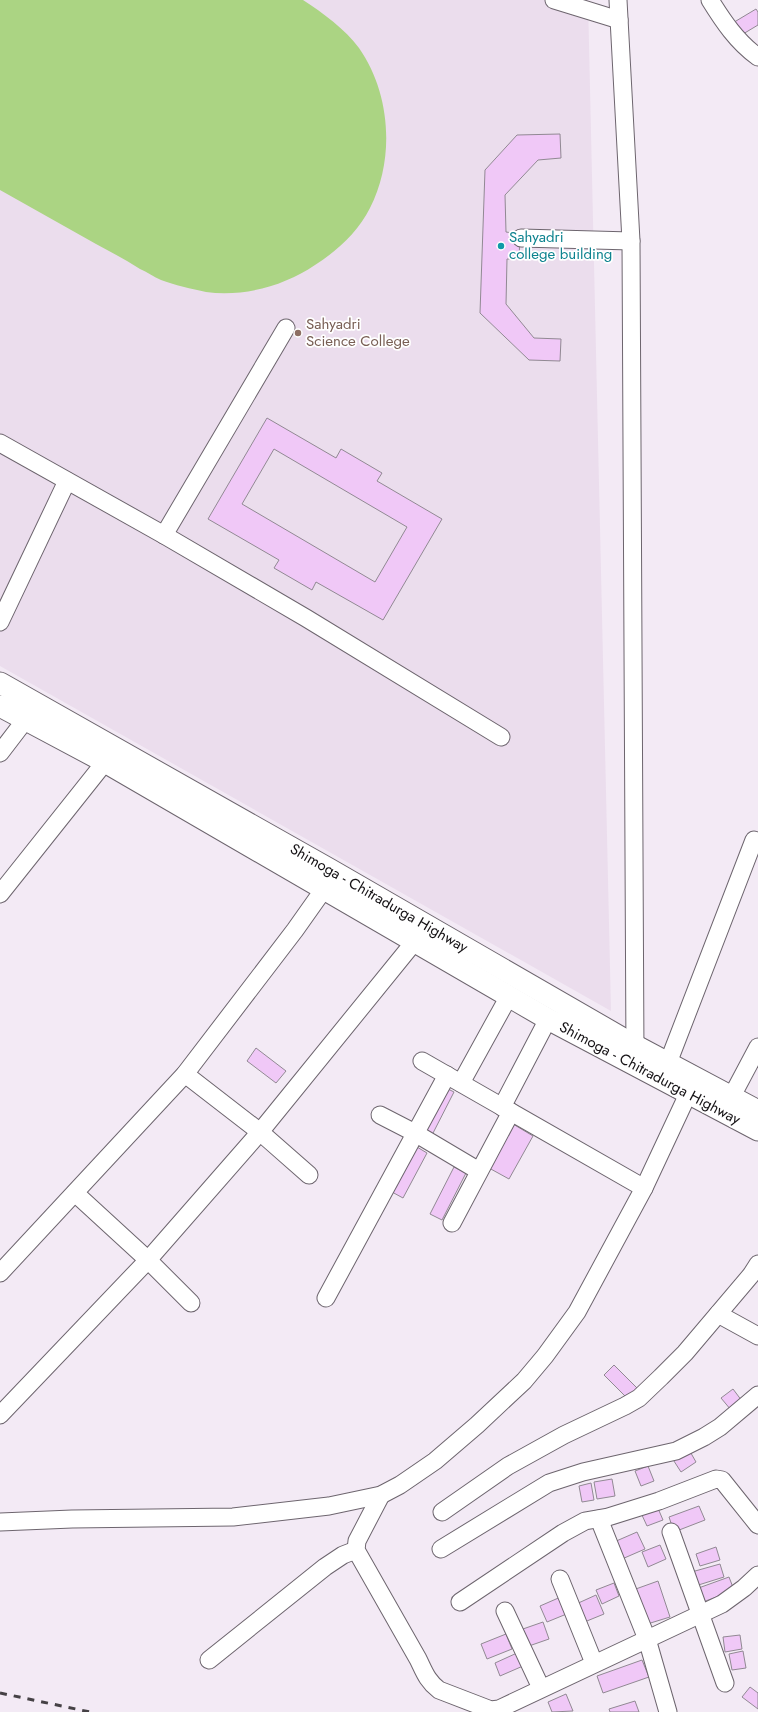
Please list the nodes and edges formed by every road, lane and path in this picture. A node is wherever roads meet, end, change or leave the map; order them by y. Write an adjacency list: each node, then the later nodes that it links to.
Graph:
1 (554, 0): 4 (street)
2 (618, 0): 4 (street)
3 (710, 0): 5 (street)
4 (619, 20): 7 (street)
5 (755, 51)
6 (521, 238): 7 (street)
7 (631, 241): 26 (street)
8 (286, 328): 11 (street)
9 (0, 443): 10 (street)
10 (67, 481): 11 (street); 12 (street)
11 (164, 534): 16 (street)
12 (0, 622)
13 (0, 683): 26 (main road, Shimoga - Chitradurga Highway)
14 (0, 706): 15 (main road, Shimoga - Chitradurga Highway)
15 (26, 719): 17 (street); 18 (main road, Shimoga - Chitradurga Highway)
16 (501, 737)
17 (0, 753)
18 (105, 762): 20 (main road, Shimoga - Chitradurga Highway); 21 (street)
19 (754, 840): 28 (street)
20 (324, 889): 22 (main road, Shimoga - Chitradurga Highway); 29 (street)
21 (0, 894)
22 (416, 941): 23 (main road, Shimoga - Chitradurga Highway); 37 (street)
23 (509, 996): 24 (main road, Shimoga - Chitradurga Highway); 30 (street)
24 (548, 1019): 26 (main road, Shimoga - Chitradurga Highway); 33 (street)
25 (758, 1047): 32 (street)
26 (635, 1055): 28 (main road, Shimoga - Chitradurga Highway); 31 (main road, Shimoga - Chitradurga Highway)
27 (422, 1061): 30 (street)
28 (668, 1063): 32 (main road, Shimoga - Chitradurga Highway)
29 (185, 1074): 37 (street); 42 (street)
30 (454, 1079): 33 (street); 38 (street)
31 (688, 1094): 36 (main road, Shimoga - Chitradurga Highway); 41 (street)
32 (732, 1096): 34 (main road, Shimoga - Chitradurga Highway)
33 (506, 1109): 39 (street); 41 (street)
34 (758, 1111)
35 (380, 1115): 38 (street)
36 (758, 1130)
37 (260, 1132): 40 (street); 44 (street)
38 (415, 1133): 39 (street); 47 (street)
39 (479, 1171): 43 (street)
40 (309, 1175)
41 (644, 1188): 53 (street)
42 (75, 1193): 44 (street); 45 (street)
43 (452, 1223)
44 (148, 1260): 48 (street); 52 (street)
45 (0, 1273)
46 (756, 1273): 49 (street)
47 (326, 1298)
48 (191, 1303)
49 (718, 1314): 50 (street); 54 (street)
50 (758, 1336)
51 (758, 1396): 59 (street)
52 (0, 1415)
53 (381, 1495): 56 (street); 60 (street)
54 (442, 1512)
55 (599, 1519): 57 (street); 63 (street); 66 (street)
56 (0, 1522)
57 (758, 1525)
58 (671, 1532): 65 (street)
59 (441, 1549)
60 (356, 1550): 67 (street); 70 (street)
61 (758, 1575): 65 (street)
62 (560, 1579): 68 (street)
63 (460, 1602)
64 (505, 1611): 70 (street)
65 (701, 1614): 66 (street); 69 (street)
66 (647, 1639): 68 (street); 71 (street)
67 (209, 1660)
68 (594, 1663): 70 (street)
69 (725, 1683)
70 (541, 1688)
71 (668, 1712)

